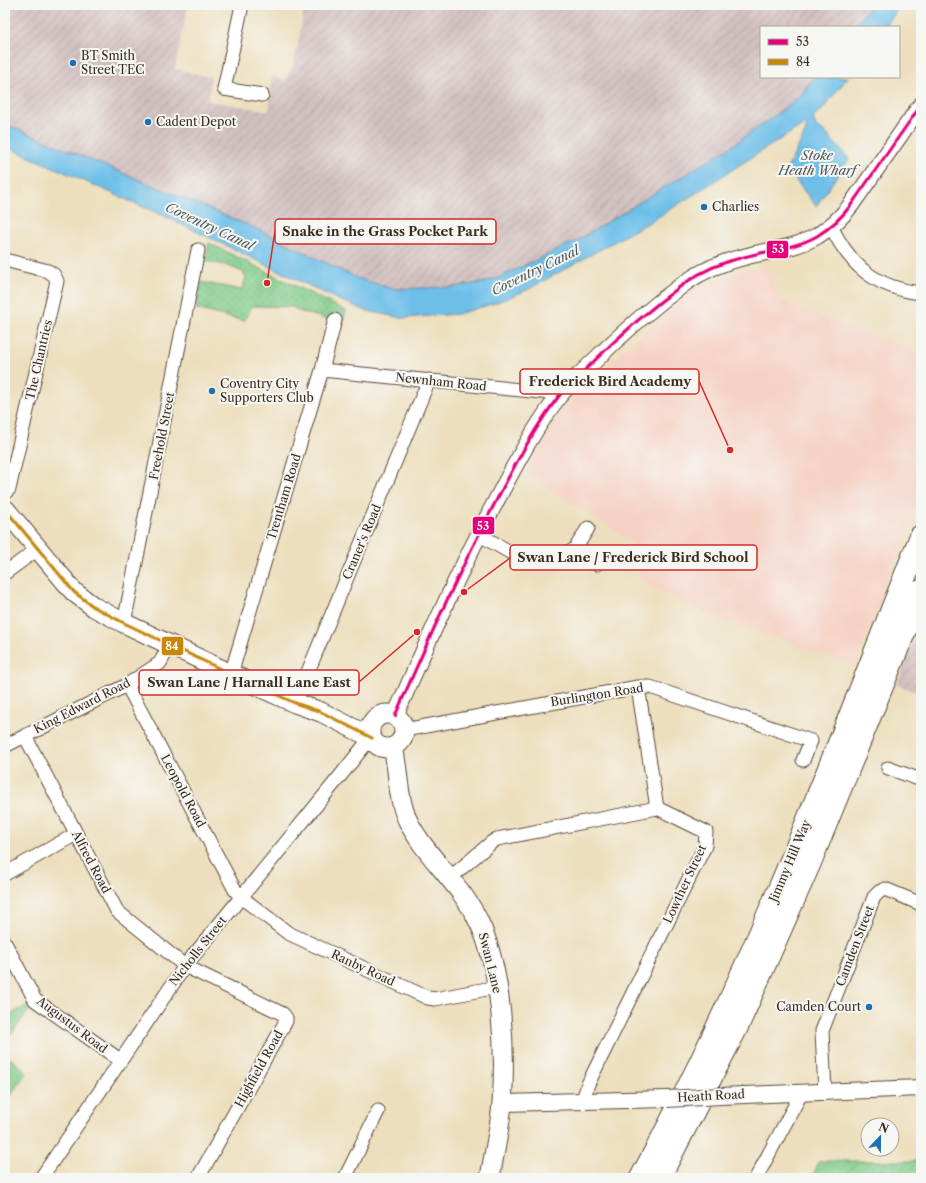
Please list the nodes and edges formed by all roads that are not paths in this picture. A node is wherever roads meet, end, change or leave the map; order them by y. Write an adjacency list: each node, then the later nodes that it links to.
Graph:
1 (242, 5): 2 (street)
2 (262, 95)
3 (921, 105): 4 (street)
4 (831, 226): 7 (street); 11 (street)
5 (198, 250): 22 (street, Freehold Street)
6 (5, 260): 12 (street, The Chantries)
7 (921, 293)
8 (335, 320): 9 (street, Trentham Road)
9 (322, 370): 10 (street, Newnham Road); 24 (street, Trentham Road)
10 (429, 380): 11 (street, Newnham Road); 27 (street, Craner's Road)
11 (561, 394): 15 (street)
12 (5, 494)
13 (5, 509): 17 (main road)
14 (588, 528): 18 (street)
15 (478, 534): 18 (street); 29 (street)
16 (921, 536): 57 (highway, Jimmy Hill Way)
17 (39, 548): 20 (street); 22 (main road)
18 (575, 549): 19 (street)
19 (597, 564)
20 (5, 573)
21 (921, 591): 58 (highway, Jimmy Hill Way)
22 (124, 623): 23 (main road)
23 (170, 644): 24 (main road); 25 (street, King Edward Road)
24 (231, 674): 27 (main road)
25 (127, 685): 30 (street, King Edward Road); 41 (street, Leopold Road)
26 (638, 687): 29 (street, Burlington Road); 34 (street, Burlington Road); 37 (street)
27 (296, 703): 28 (main road)
28 (321, 712): 29 (main road); 31 (main road)
29 (392, 721): 31 (main road); 33 (main road)
30 (25, 736): 32 (street, King Edward Road); 38 (street, Alfred Road)
31 (373, 739): 33 (main road); 41 (street, Nicholls Street)
32 (5, 746)
33 (393, 747): 40 (main road, Swan Lane)
34 (803, 760)
35 (888, 768): 36 (street)
36 (921, 780)
37 (657, 808): 40 (street); 50 (street, Lowther Street)
38 (76, 834): 39 (street); 44 (street, Alfred Road)
39 (5, 874)
40 (450, 878): 45 (main road, Swan Lane)
41 (241, 897): 44 (street, Nicholls Street); 45 (street, Ranby Road)
42 (921, 904): 49 (street, Camden Street)
43 (5, 943): 46 (street, Augustus Road)
44 (185, 966): 46 (street, Nicholls Street); 54 (street, Highfield Road)
45 (498, 987): 51 (main road, Swan Lane)
46 (120, 1060): 53 (street, Nicholls Street)
47 (921, 1088): 49 (street, Heath Road)
48 (802, 1092): 49 (street, Heath Road); 50 (street, Heath Road, bridge); 59 (street)
49 (825, 1092)
50 (583, 1100): 51 (street, Heath Road)
51 (502, 1103): 56 (main road, Swan Lane)
52 (378, 1111): 55 (street)
53 (41, 1178)
54 (198, 1178)
55 (345, 1178)
56 (490, 1178)
57 (641, 1178)
58 (659, 1178)
59 (756, 1178)

